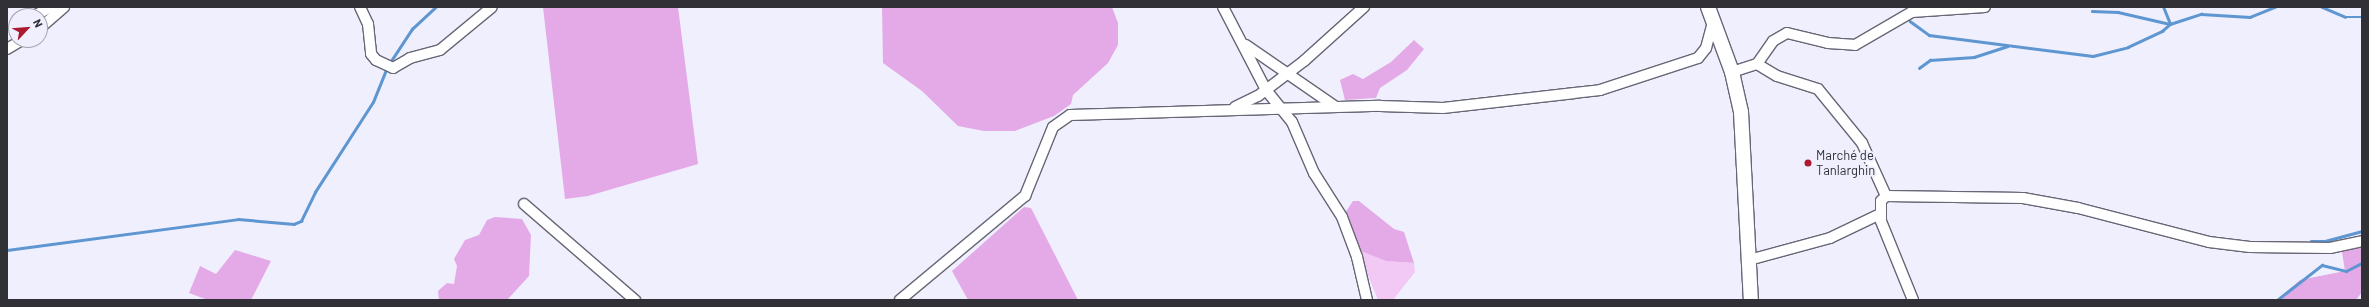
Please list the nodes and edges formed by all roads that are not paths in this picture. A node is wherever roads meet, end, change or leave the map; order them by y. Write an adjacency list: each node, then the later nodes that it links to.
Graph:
1 (64, 7): 8 (street)
2 (360, 7): 3 (street)
3 (492, 7)
4 (1224, 7): 9 (street)
5 (1364, 7): 12 (street)
6 (1985, 7): 10 (street)
7 (1711, 13): 11 (street); 14 (street)
8 (48, 21)
9 (1241, 40): 12 (street); 13 (street)
10 (1757, 64): 11 (street); 17 (street)
11 (1732, 72): 21 (street)
12 (1287, 74): 13 (street); 14 (street)
13 (1266, 90): 15 (street); 16 (street)
14 (1336, 107): 15 (street)
15 (1283, 108): 16 (street); 24 (street)
16 (1231, 109): 23 (street)
17 (1886, 196): 19 (street); 20 (street)
18 (524, 204): 22 (street)
19 (1880, 214): 21 (street); 26 (street)
20 (2362, 241)
21 (1749, 260): 25 (street)
22 (635, 300)
23 (900, 300)
24 (1368, 300)
25 (1751, 300)
26 (1913, 300)

